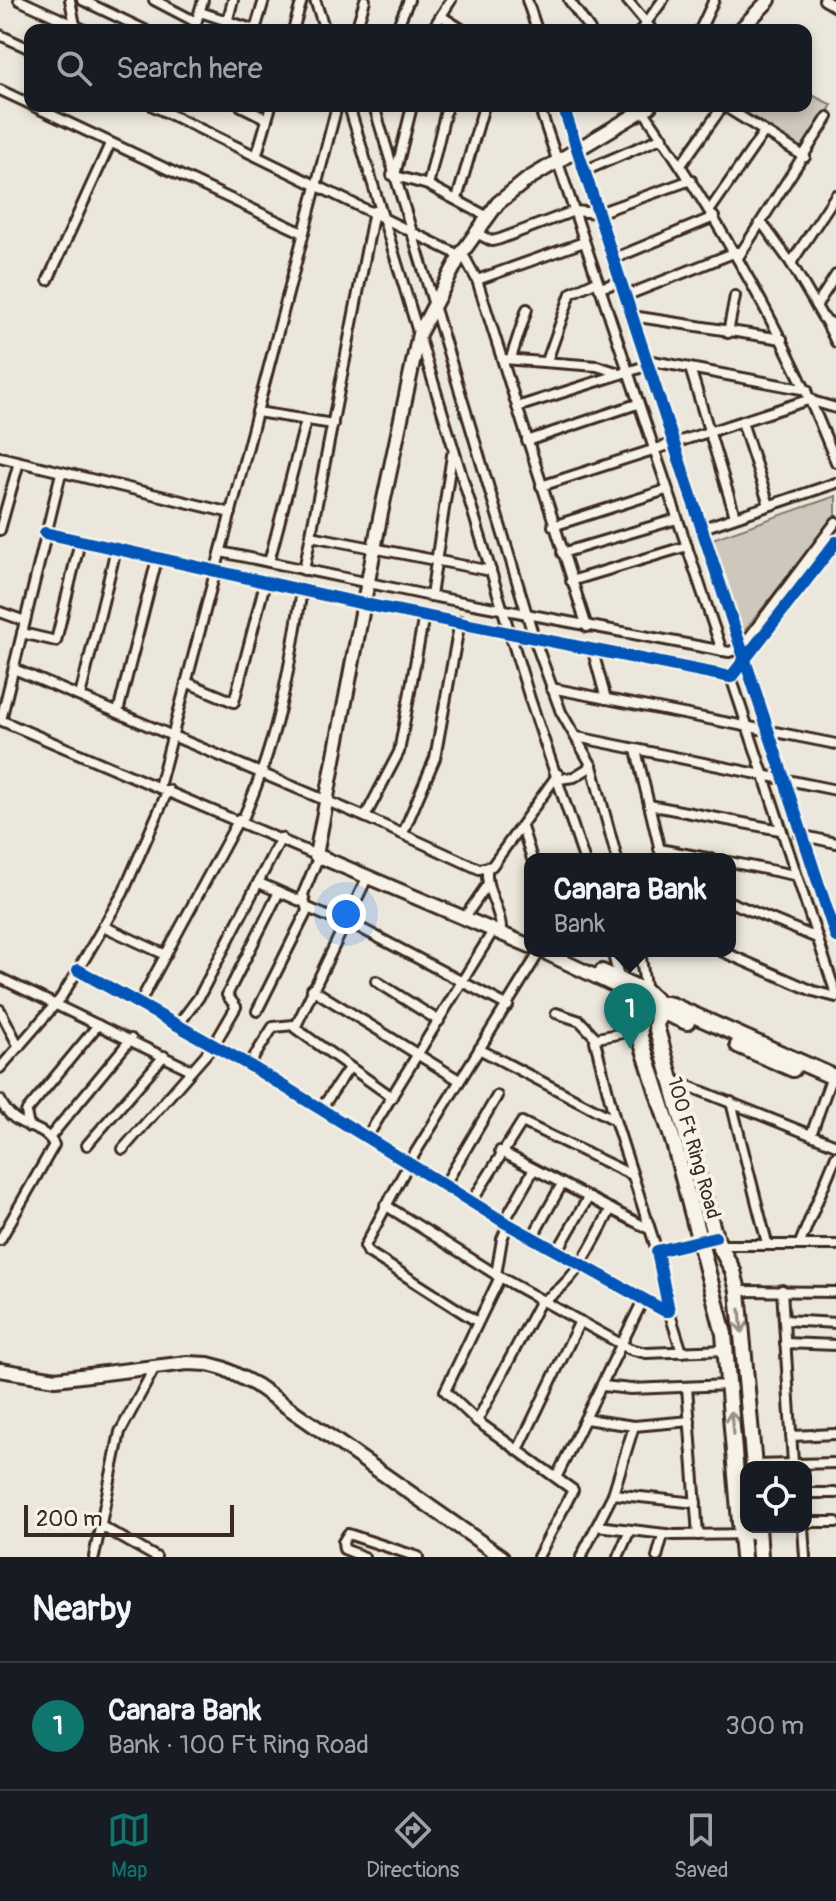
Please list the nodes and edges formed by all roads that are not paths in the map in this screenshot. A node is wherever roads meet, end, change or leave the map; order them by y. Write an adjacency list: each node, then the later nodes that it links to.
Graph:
1 (19, 0): 24 (street)
2 (70, 0): 25 (street)
3 (82, 0): 26 (street)
4 (154, 0): 20 (street)
5 (203, 0): 22 (street)
6 (233, 0): 30 (street)
7 (264, 0): 31 (street)
8 (302, 0): 32 (street)
9 (315, 0): 33 (street)
10 (365, 0): 34 (street)
11 (409, 0): 35 (street)
12 (451, 0): 23 (street)
13 (527, 0): 38 (street)
14 (569, 0): 39 (street)
15 (627, 0): 40 (street)
16 (663, 0): 41 (street)
17 (714, 0): 42 (street)
18 (769, 0): 43 (main road)
19 (824, 0): 21 (street)
20 (173, 5): 27 (street)
21 (836, 7)
22 (200, 12): 28 (street); 29 (street)
23 (441, 16): 36 (street); 37 (street)
24 (73, 24)
25 (75, 24)
26 (132, 24)
27 (193, 24)
28 (196, 24)
29 (224, 24)
30 (226, 24)
31 (257, 24)
32 (295, 24)
33 (323, 24)
34 (358, 24)
35 (399, 24)
36 (436, 24)
37 (454, 24)
38 (535, 24)
39 (586, 24)
40 (644, 24)
41 (649, 24)
42 (703, 24)
43 (746, 24)
44 (0, 35): 45 (street)
45 (24, 46)
46 (0, 90): 47 (street)
47 (24, 101)
48 (46, 112): 68 (street)
49 (166, 112): 70 (street)
50 (253, 112): 65 (street)
51 (269, 112): 65 (street)
52 (336, 112): 77 (street)
53 (351, 112): 82 (street)
54 (376, 112): 75 (street)
55 (410, 112): 75 (street)
56 (446, 112): 78 (street)
57 (482, 112): 80 (street)
58 (541, 112): 72 (street)
59 (565, 112): 69 (street)
60 (637, 112): 69 (main road)
61 (648, 112): 67 (street)
62 (720, 112): 73 (street)
63 (733, 112): 66 (street)
64 (828, 117): 71 (street)
65 (267, 119): 70 (street)
66 (764, 132): 71 (street); 84 (street)
67 (663, 137): 73 (street); 74 (street)
68 (110, 144): 88 (street); 96 (street)
69 (578, 150): 72 (main road); 74 (street)
70 (257, 154): 77 (street)
71 (805, 157): 86 (street)
72 (559, 159): 81 (street); 85 (main road)
73 (681, 165): 76 (street)
74 (584, 171): 83 (street)
75 (393, 175): 78 (street); 87 (street)
76 (691, 180): 83 (street); 84 (street)
77 (318, 183): 82 (street); 88 (street)
78 (428, 185): 80 (street)
79 (836, 195): 94 (street)
80 (457, 199): 85 (street)
81 (574, 211): 83 (street); 89 (street); 90 (street)
82 (378, 213): 87 (street); 109 (street); 125 (street)
83 (598, 213): 93 (street)
84 (712, 214): 92 (street); 93 (street)
85 (488, 217): 89 (main road)
86 (762, 223): 92 (street); 94 (street)
87 (411, 229): 91 (street); 102 (street)
88 (303, 233): 122 (street)
89 (476, 233): 91 (main road)
90 (584, 242): 97 (street); 99 (street)
91 (461, 254): 97 (street); 102 (main road)
92 (737, 254): 100 (street); 110 (street)
93 (613, 259): 98 (street)
94 (791, 263): 103 (street)
95 (836, 275): 103 (street)
96 (48, 280)
97 (477, 280): 112 (street)
98 (620, 282): 99 (street); 100 (street)
99 (598, 284): 113 (street); 116 (street)
100 (625, 296): 105 (street)
101 (735, 296): 108 (street)
102 (433, 303): 109 (main road); 173 (street)
103 (816, 306): 106 (street)
104 (527, 309): 112 (street)
105 (632, 316): 108 (street); 114 (street)
106 (823, 318): 107 (street); 111 (street)
107 (836, 326)
108 (728, 333): 110 (street)
109 (419, 334): 131 (street); 154 (main road)
110 (782, 339): 117 (street)
111 (836, 342)
112 (507, 358): 113 (street); 120 (street)
113 (547, 361): 116 (street)
114 (648, 363): 115 (street); 116 (street); 128 (street)
115 (690, 368): 117 (street); 126 (street)
116 (622, 371): 119 (street); 120 (street)
117 (807, 390): 118 (street)
118 (812, 400): 121 (street); 124 (street); 129 (street)
119 (637, 404): 127 (street); 130 (street)
120 (517, 407): 127 (street)
121 (836, 408)
122 (257, 412): 123 (street); 142 (street)
123 (306, 420): 125 (street); 160 (street)
124 (742, 422): 126 (street); 141 (street)
125 (333, 424): 150 (street)
126 (708, 431): 128 (street); 143 (street)
127 (527, 441): 137 (street)
128 (675, 442): 130 (street); 147 (street)
129 (832, 443): 134 (street)
130 (653, 450): 137 (street); 138 (street)
131 (453, 451): 159 (street); 162 (street)
132 (0, 457): 133 (street)
133 (19, 462): 135 (street); 140 (street)
134 (836, 462)
135 (61, 473): 142 (street); 149 (street)
136 (836, 483): 141 (street)
137 (541, 486): 146 (street)
138 (666, 490): 144 (street); 146 (street)
139 (0, 492): 140 (street)
140 (11, 495): 148 (street)
141 (769, 505): 143 (street)
142 (231, 513): 156 (street)
143 (735, 516): 147 (street)
144 (677, 519): 153 (street); 157 (street)
145 (836, 522): 181 (street)
146 (553, 526): 157 (street)
147 (703, 528): 181 (street)
148 (0, 530)
149 (45, 533): 151 (street); 174 (street)
150 (311, 536): 154 (street); 161 (street)
151 (80, 541): 155 (street); 178 (street)
152 (836, 542): 183 (street)
153 (687, 546): 164 (street); 182 (street)
154 (374, 548): 159 (street); 166 (main road)
155 (116, 549): 158 (street); 189 (street)
156 (221, 552): 160 (street); 163 (street)
157 (562, 553): 164 (street)
158 (157, 559): 163 (street); 191 (street)
159 (436, 561): 162 (street); 168 (street)
160 (269, 562): 161 (street)
161 (304, 570): 166 (street)
162 (491, 571): 170 (street)
163 (215, 572): 165 (street); 186 (street)
164 (571, 581): 176 (street)
165 (265, 583): 167 (street); 186 (street)
166 (368, 584): 168 (street); 169 (main road)
167 (302, 590): 169 (street); 200 (street)
168 (431, 596): 170 (street)
169 (364, 604): 172 (street); 206 (main road)
170 (504, 611): 173 (street); 177 (street)
171 (0, 612): 174 (street)
172 (424, 615): 175 (street); 208 (street)
173 (527, 615): 176 (street); 179 (street)
174 (25, 621): 178 (street)
175 (460, 621): 177 (street); 212 (street)
176 (587, 627): 182 (street)
177 (511, 632): 179 (street); 202 (street)
178 (22, 633): 184 (street)
179 (534, 636): 180 (street); 188 (street)
180 (592, 648): 185 (street); 190 (street)
181 (741, 648): 182 (street); 183 (street)
182 (722, 651)
183 (746, 660): 185 (street); 187 (street)
184 (14, 669): 189 (street); 192 (street)
185 (732, 676): 187 (street); 193 (street)
186 (186, 682): 195 (street)
187 (753, 682): 194 (street)
188 (551, 688): 190 (street); 196 (street)
189 (80, 696): 191 (street)
190 (606, 699): 193 (street)
191 (118, 712): 195 (street)
192 (0, 720): 204 (street)
193 (746, 726): 194 (street); 201 (street)
194 (767, 731): 197 (street); 203 (street)
195 (171, 734): 200 (street); 204 (street)
196 (576, 736): 198 (street); 199 (street)
197 (836, 744)
198 (636, 750): 201 (street); 207 (street)
199 (592, 766): 202 (street); 219 (street)
200 (263, 774): 206 (street); 209 (street)
201 (763, 774): 203 (street); 211 (street)
202 (559, 776): 210 (street); 218 (street)
203 (783, 777): 205 (street); 213 (street)
204 (164, 788): 209 (street); 234 (street)
205 (836, 790)
206 (328, 802): 208 (street); 222 (main road)
207 (649, 805): 211 (street); 216 (street)
208 (365, 817): 212 (street)
209 (240, 820): 214 (street); 240 (street)
210 (522, 827): 217 (street); 224 (street)
211 (780, 830): 225 (street)
212 (403, 833): 224 (street)
213 (800, 835): 215 (street); 236 (street)
214 (281, 838): 222 (street); 227 (street)
215 (836, 843)
216 (659, 849): 220 (street); 221 (street)
217 (530, 853)
218 (582, 853)
219 (615, 853)
220 (660, 853)
221 (680, 853)
222 (317, 856): 226 (main road); 231 (street); 232 (main road)
223 (736, 863): 225 (street)
224 (487, 869): 228 (street)
225 (794, 875): 238 (street)
226 (367, 878): 233 (street); 235 (main road)
227 (259, 883): 229 (street); 263 (street)
228 (487, 885): 232 (street); 235 (street)
229 (279, 892): 231 (street); 268 (street)
230 (736, 904): 238 (street)
231 (306, 906): 233 (street); 259 (street)
232 (467, 914): 235 (main road)
233 (346, 923): 250 (street); 252 (street)
234 (103, 926): 240 (street); 247 (street)
235 (497, 929): 237 (main road); 239 (main road); 250 (street)
236 (836, 937)
237 (524, 938)
238 (817, 938): 253 (street)
239 (524, 943)
240 (166, 955): 255 (street)
241 (537, 957): 256 (street)
242 (556, 957): 251 (main road)
243 (569, 957): 251 (main road)
244 (614, 957): 251 (street)
245 (642, 957): 257 (street)
246 (735, 957): 253 (street)
247 (78, 970): 254 (street); 255 (street)
248 (0, 978): 254 (street)
249 (376, 981): 261 (street)
250 (461, 984): 256 (street); 261 (street)
251 (621, 984): 257 (main road)
252 (312, 989): 264 (street); 271 (street)
253 (836, 995)
254 (55, 1004): 262 (street); 269 (street)
255 (139, 1004): 263 (street)
256 (508, 1006): 270 (street)
257 (655, 1009): 265 (main road); 277 (main road, 100 Ft Ring Road); 279 (main road)
258 (0, 1010): 269 (street)
259 (257, 1011)
260 (556, 1013): 266 (street)
261 (439, 1021): 271 (street)
262 (98, 1025): 267 (street); 286 (street)
263 (178, 1025): 268 (street)
264 (294, 1025): 273 (street); 275 (street)
265 (638, 1030): 266 (street); 308 (main road, 100 Ft Ring Road)
266 (596, 1038): 285 (street)
267 (131, 1039): 272 (street); 288 (street)
268 (214, 1045): 273 (street); 276 (street)
269 (19, 1047): 274 (street)
270 (479, 1049): 278 (street); 285 (street)
271 (418, 1055): 278 (street); 281 (street)
272 (164, 1056): 276 (street); 290 (street)
273 (249, 1065): 284 (street)
274 (0, 1068)
275 (349, 1068): 281 (street); 284 (street)
276 (189, 1069): 292 (street)
277 (671, 1079): 283 (street); 309 (main road, 100 Ft Ring Road)
278 (459, 1080): 295 (street)
279 (834, 1083): 287 (street)
280 (497, 1096): 299 (street)
281 (392, 1097): 289 (street)
282 (0, 1100): 286 (street)
283 (731, 1102): 287 (street); 310 (street)
284 (321, 1109): 289 (street)
285 (615, 1120): 297 (street)
286 (29, 1127): 288 (street)
287 (811, 1135): 291 (street)
288 (50, 1137): 307 (street)
289 (367, 1137): 295 (street)
290 (87, 1145)
291 (836, 1145)
292 (123, 1149)
293 (500, 1151): 296 (street); 297 (street); 301 (street)
294 (836, 1156): 311 (street)
295 (409, 1163): 299 (street); 302 (street)
296 (534, 1169): 298 (street); 304 (street)
297 (632, 1175): 305 (street)
298 (562, 1184): 300 (street); 306 (street)
299 (444, 1186): 301 (street)
300 (588, 1198): 303 (street); 314 (street)
301 (471, 1203): 304 (street)
302 (385, 1205): 316 (street); 324 (street)
303 (611, 1209): 305 (street); 315 (street)
304 (506, 1224): 306 (street); 316 (street)
305 (650, 1230): 313 (street)
306 (532, 1238): 314 (street)
307 (0, 1240)
308 (700, 1240): 309 (street); 313 (street); 330 (main road, 100 Ft Ring Road)
309 (718, 1241): 310 (street); 318 (main road, 100 Ft Ring Road)
310 (767, 1243): 311 (street)
311 (800, 1243): 312 (street)
312 (836, 1245)
313 (657, 1251): 322 (street)
314 (557, 1252): 315 (street)
315 (581, 1265): 320 (street); 321 (street)
316 (498, 1276): 320 (street); 324 (street)
317 (782, 1290): 318 (street); 319 (street); 323 (street)
318 (738, 1291): 344 (main road, 100 Ft Ring Road, one-way to 344)
319 (836, 1292)
320 (542, 1300): 325 (street); 338 (street)
321 (643, 1300): 322 (street); 328 (street)
322 (669, 1311): 331 (street)
323 (784, 1320): 326 (street); 327 (street)
324 (476, 1321): 338 (street)
325 (580, 1321): 328 (street); 343 (street)
326 (836, 1323)
327 (785, 1343): 329 (street); 342 (street)
328 (622, 1345): 331 (street); 335 (street)
329 (836, 1345)
330 (726, 1350): 331 (street); 334 (main road, 100 Ft Ring Road)
331 (682, 1352)
332 (155, 1367): 333 (main road); 355 (street); 368 (main road)
333 (0, 1370)
334 (729, 1385): 336 (street); 363 (main road, 100 Ft Ring Road, one-way to 334)
335 (603, 1386): 336 (street); 337 (street)
336 (687, 1387): 339 (street)
337 (585, 1419): 340 (street); 348 (street)
338 (477, 1421): 343 (street)
339 (690, 1421): 340 (street); 352 (street)
340 (634, 1426): 351 (street)
341 (836, 1434): 342 (street)
342 (791, 1436): 345 (street)
343 (518, 1450): 348 (street)
344 (754, 1461)
345 (793, 1461)
346 (812, 1463): 347 (street)
347 (836, 1463)
348 (557, 1476): 369 (street)
349 (812, 1493): 350 (street)
350 (836, 1493)
351 (613, 1494): 352 (street); 356 (street)
352 (696, 1503): 362 (street)
353 (812, 1522): 354 (street)
354 (836, 1522)
355 (101, 1526): 364 (street); 365 (street)
356 (597, 1526): 357 (street); 370 (street)
357 (630, 1530): 361 (street); 371 (street)
358 (750, 1533): 363 (street)
359 (758, 1533): 374 (main road)
360 (803, 1533): 375 (street)
361 (663, 1535): 362 (street); 372 (street)
362 (698, 1535): 363 (street)
363 (741, 1535): 373 (main road, 100 Ft Ring Road)
364 (94, 1557)
365 (156, 1557)
366 (364, 1557): 367 (street)
367 (418, 1557)
368 (502, 1557)
369 (538, 1557)
370 (581, 1557)
371 (618, 1557)
372 (657, 1557)
373 (743, 1557)
374 (760, 1557)
375 (805, 1557)

